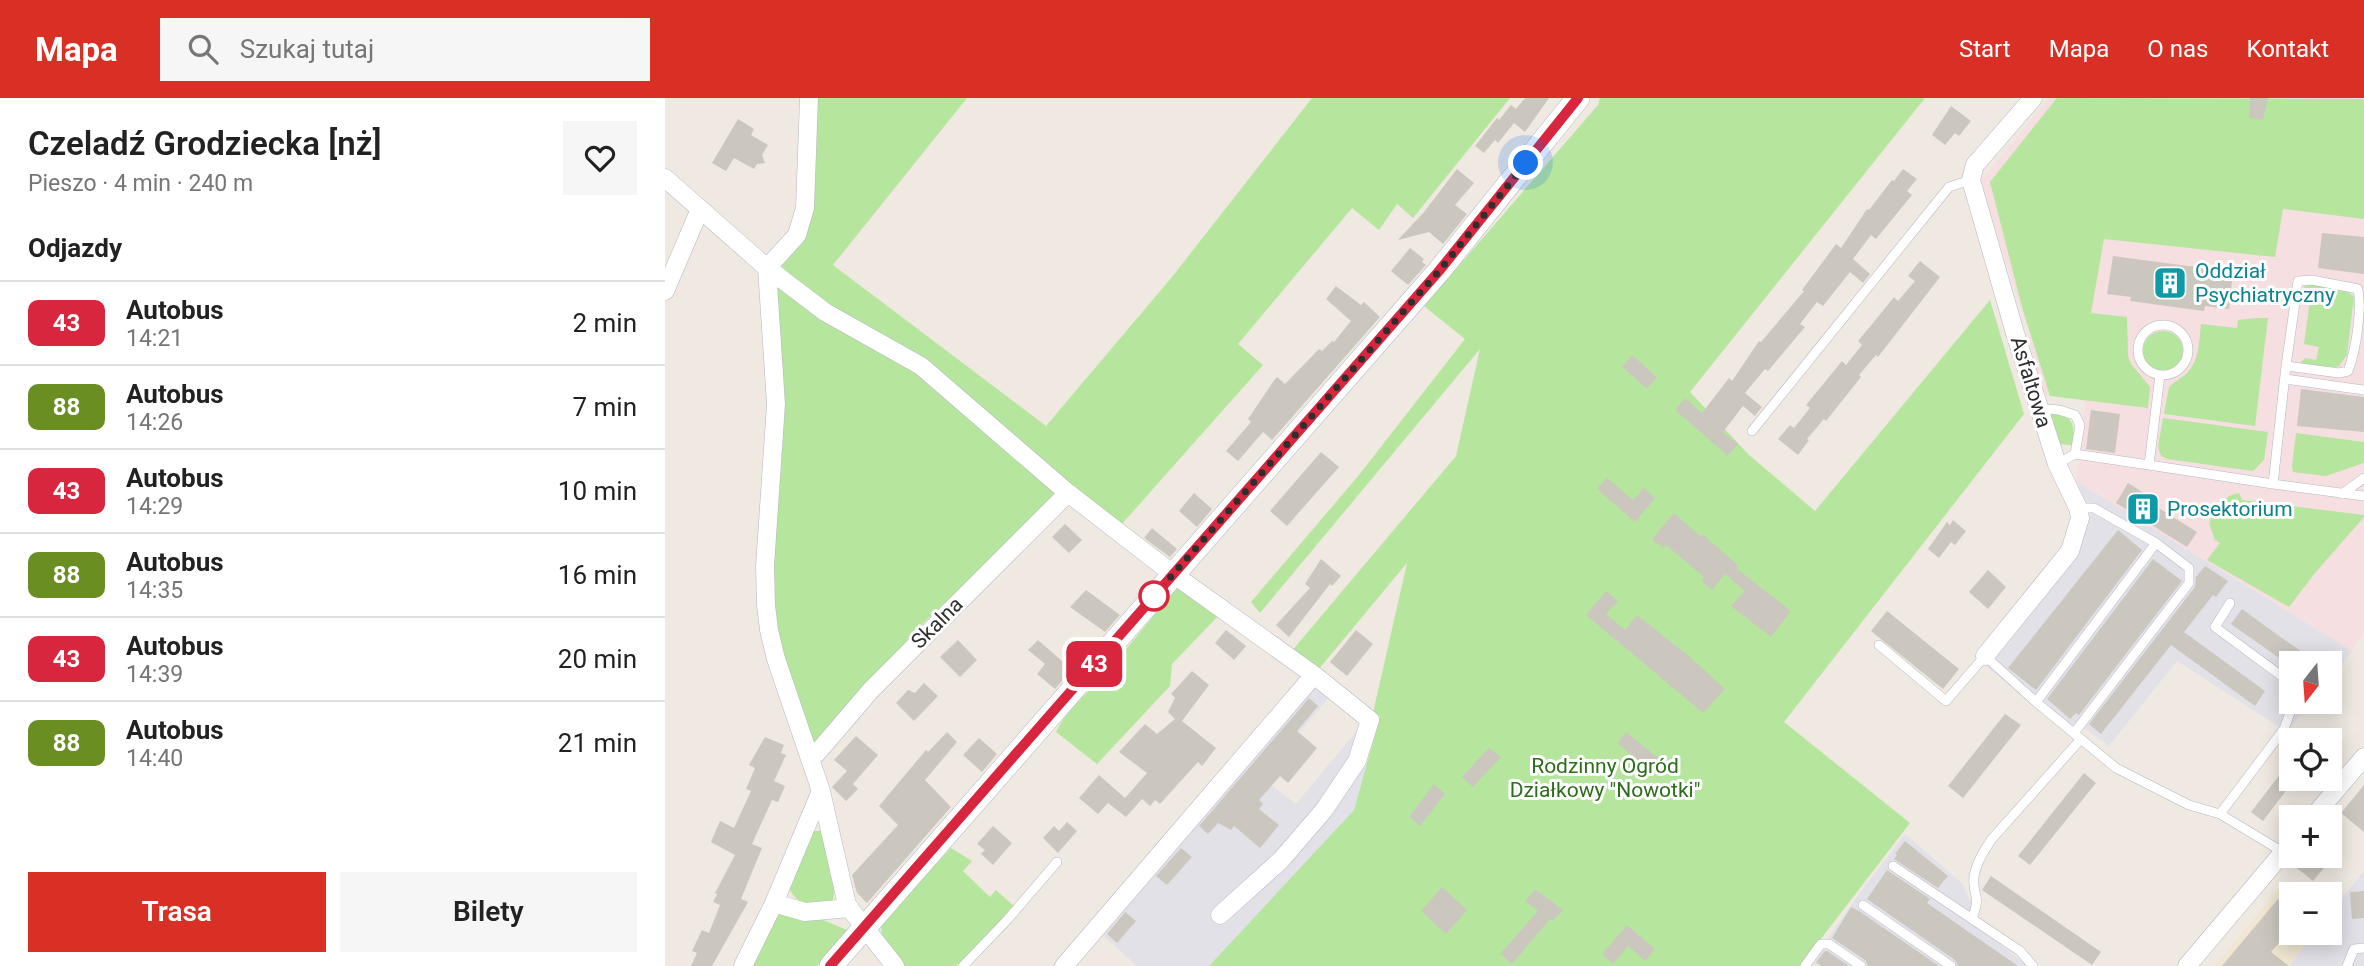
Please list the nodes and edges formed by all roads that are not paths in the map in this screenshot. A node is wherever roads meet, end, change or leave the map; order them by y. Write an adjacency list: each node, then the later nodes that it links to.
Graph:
1 (809, 98): 7 (street)
2 (1578, 98): 25 (street)
3 (2033, 98): 5 (street)
4 (665, 178): 6 (street)
5 (1971, 180): 13 (street, Asfaltowa); 14 (lane)
6 (700, 209): 7 (street); 8 (street)
7 (767, 268): 20 (street); 34 (street)
8 (665, 291)
9 (2285, 366): 9 (lane); 11 (lane)
10 (2160, 375): 10 (lane); 17 (lane)
11 (2285, 379): 12 (lane); 19 (lane)
12 (2364, 390)
13 (2040, 411): 15 (lane); 16 (street, Asfaltowa)
14 (1752, 431)
15 (2075, 454): 16 (lane); 17 (lane)
16 (2057, 464): 23 (street, Asfaltowa)
17 (2149, 465): 19 (lane)
18 (2364, 478): 21 (lane)
19 (2273, 484): 21 (lane)
20 (1068, 493): 25 (street); 34 (street, Skalna)
21 (2343, 494): 22 (lane)
22 (2364, 496)
23 (2078, 508): 24 (lane); 28 (street)
24 (2156, 543): 31 (lane); 33 (lane)
25 (1173, 574): 30 (street); 48 (street)
26 (2230, 603): 29 (lane)
27 (1879, 645): 28 (lane)
28 (1985, 656): 31 (lane)
29 (2279, 674)
30 (1314, 675): 46 (street); 54 (street)
31 (2036, 702): 33 (lane)
32 (2290, 714): 38 (lane)
33 (2077, 736): 38 (lane); 47 (lane)
34 (810, 755): 36 (street)
35 (2364, 757): 37 (street)
36 (821, 791): 43 (street); 45 (street)
37 (2323, 805)
38 (2220, 814): 39 (lane)
39 (2279, 844)
40 (2279, 857): 59 (street)
41 (1057, 862): 53 (lane)
42 (1893, 866): 47 (lane)
43 (774, 903): 45 (street); 50 (street)
44 (1863, 905): 57 (lane)
45 (850, 908): 48 (street)
46 (1220, 915)
47 (1972, 918): 58 (lane)
48 (864, 927): 51 (street); 52 (street)
49 (2364, 948): 60 (lane)
50 (743, 966)
51 (831, 966)
52 (895, 966)
53 (963, 966)
54 (1064, 966)
55 (1805, 966): 56 (lane)
56 (1861, 966)
57 (1951, 966)
58 (2033, 966)
59 (2187, 966)
60 (2347, 966)

